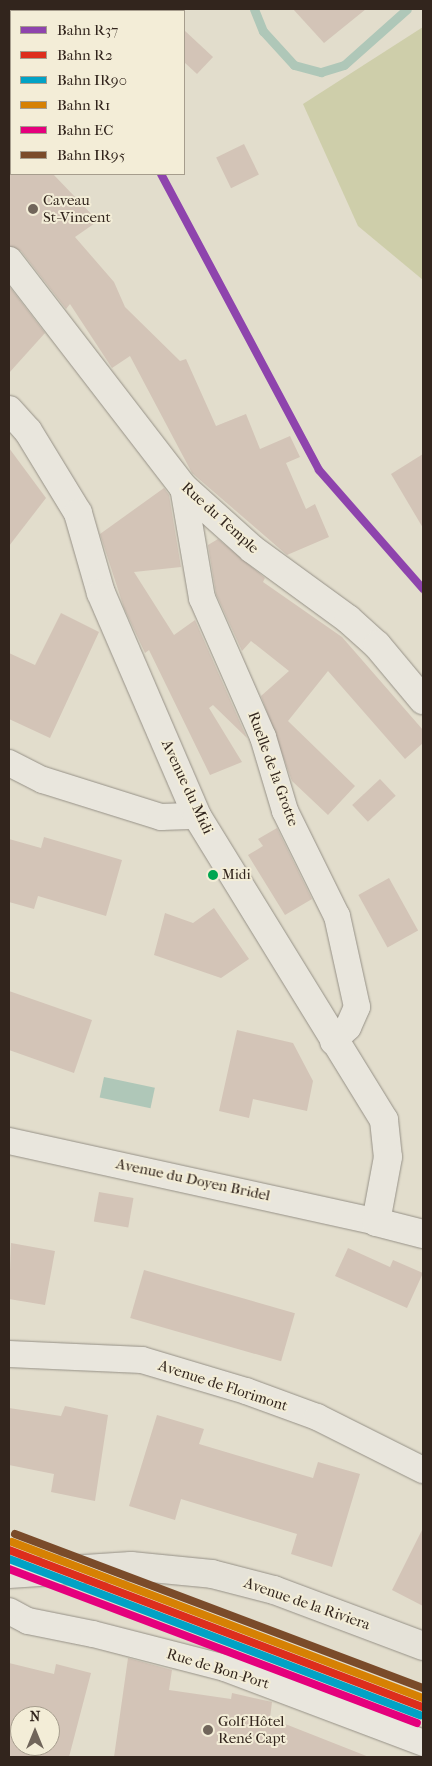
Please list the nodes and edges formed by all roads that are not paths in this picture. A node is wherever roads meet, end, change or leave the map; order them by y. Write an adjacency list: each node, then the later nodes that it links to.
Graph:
1 (9, 261): 3 (street, Rue du Temple)
2 (9, 410): 6 (street, Avenue du Midi)
3 (183, 487): 4 (street, Rue du Temple); 7 (street, Ruelle de la Grotte)
4 (423, 700)
5 (9, 763): 6 (street)
6 (197, 816): 7 (street, Avenue du Midi)
7 (333, 1042): 9 (street, Avenue du Midi)
8 (9, 1141): 9 (street, Avenue du Doyen Bridel)
9 (376, 1222): 10 (street)
10 (423, 1234)
11 (9, 1354): 12 (street, Avenue de Florimont)
12 (423, 1470)
13 (9, 1574): 15 (main road, Avenue de la Riviera)
14 (9, 1611): 16 (street, Rue de Bon-Port)
15 (423, 1646)
16 (423, 1743)

